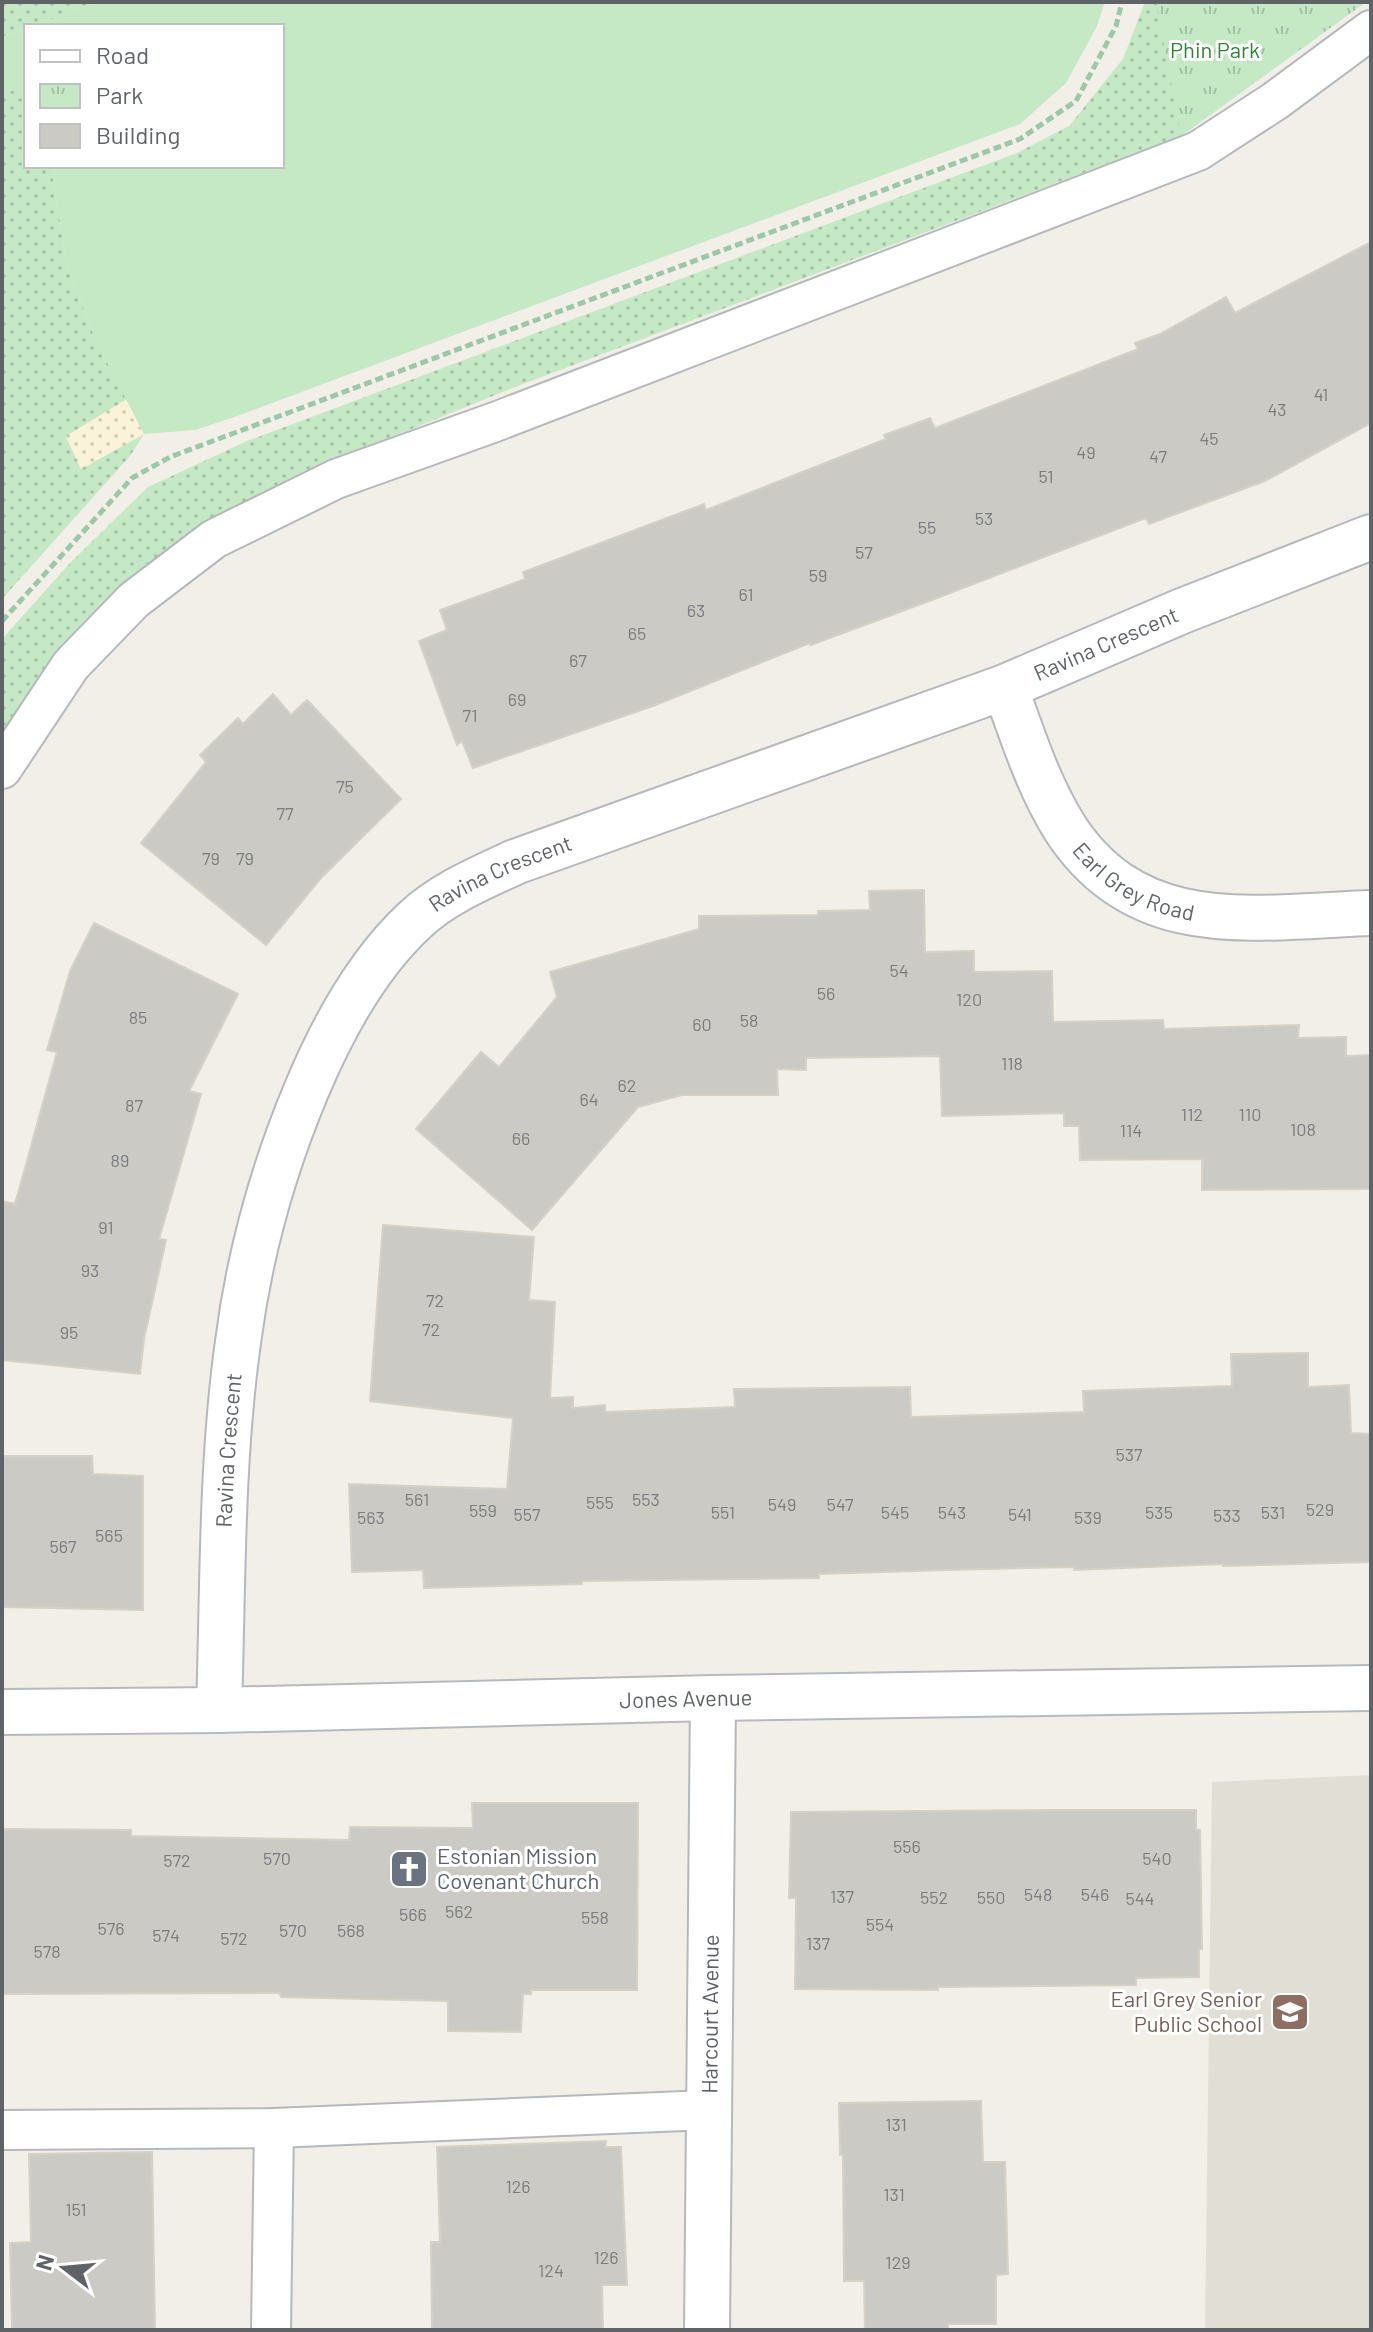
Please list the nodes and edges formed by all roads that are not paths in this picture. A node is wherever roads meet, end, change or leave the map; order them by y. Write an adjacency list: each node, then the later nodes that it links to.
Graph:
1 (1371, 30): 4 (lane)
2 (1371, 537): 3 (street, Ravina Crescent)
3 (1005, 687): 5 (street, Earl Grey Road); 8 (street, Ravina Crescent)
4 (2, 769)
5 (1371, 913)
6 (1371, 1688): 7 (street, Jones Avenue)
7 (713, 1698): 8 (street, Jones Avenue); 10 (street, Harcourt Avenue)
8 (219, 1710): 9 (street, Jones Avenue)
9 (2, 1712)
10 (709, 2110): 11 (lane); 14 (street, Harcourt Avenue)
11 (274, 2128): 12 (lane); 13 (lane)
12 (2, 2130)
13 (271, 2330)
14 (707, 2330)

